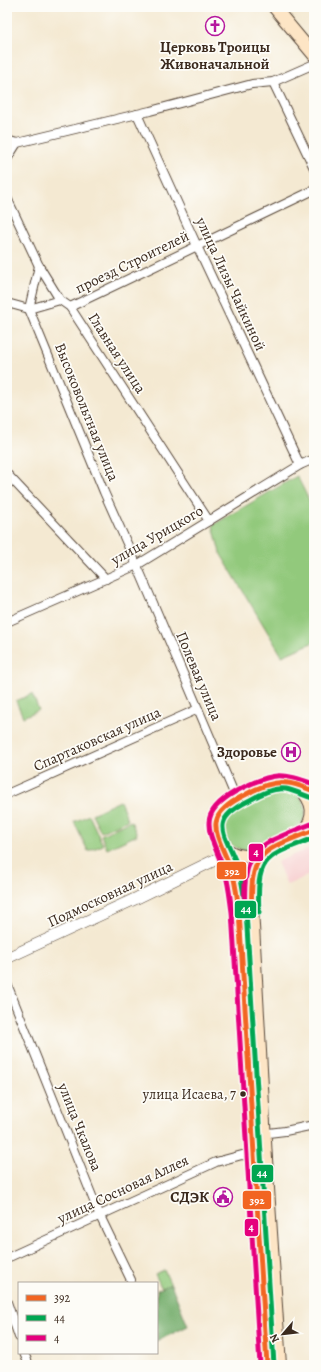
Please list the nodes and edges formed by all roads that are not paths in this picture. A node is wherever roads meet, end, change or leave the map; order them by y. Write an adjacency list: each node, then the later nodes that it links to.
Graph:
1 (274, 7): 2 (main road)
2 (314, 55)
3 (314, 64): 4 (street)
4 (273, 82): 5 (street); 9 (street)
5 (137, 114): 7 (street); 12 (street, улица Лизы Чайкиной)
6 (7, 140): 7 (street)
7 (17, 143): 8 (street)
8 (7, 159)
9 (314, 168)
10 (314, 190): 12 (street, проезд Строителей)
11 (7, 198): 13 (street, Главная улица)
12 (197, 246): 16 (street, проезд Строителей); 19 (street, улица Лизы Чайкиной)
13 (39, 266): 14 (street, Главная улица); 17 (street)
14 (60, 300): 16 (street, Главная улица); 17 (street)
15 (7, 302): 17 (street)
16 (70, 307): 21 (street, Главная улица)
17 (29, 309): 22 (street, Высоковольтная улица)
18 (314, 459): 19 (street, улица Урицкого)
19 (300, 465): 21 (street, улица Урицкого)
20 (7, 474): 23 (street)
21 (209, 521): 22 (street, улица Урицкого)
22 (137, 565): 23 (street, улица Урицкого); 25 (street, Полевая улица)
23 (106, 579): 24 (street, улица Урицкого)
24 (7, 622)
25 (198, 709): 28 (street, Спартаковская улица); 29 (street, Полевая улица)
26 (298, 786): 27 (main road); 29 (main road); 31 (main road)
27 (314, 791)
28 (7, 794)
29 (236, 798): 32 (main road)
30 (314, 830): 31 (main road)
31 (302, 835): 33 (main road)
32 (223, 850): 33 (main road); 34 (street, Подмосковная улица); 38 (main road)
33 (268, 850): 37 (main road)
34 (7, 958)
35 (7, 984): 40 (street, улица Чкалова)
36 (314, 1125): 37 (street)
37 (265, 1133): 38 (street); 48 (main road)
38 (252, 1135): 39 (main road)
39 (254, 1157): 40 (street, улица Сосновая Аллея); 47 (main road)
40 (100, 1216): 41 (street, улица Сосновая Аллея); 42 (street, улица Чкалова)
41 (7, 1258)
42 (131, 1280)
43 (7, 1302): 44 (street)
44 (18, 1334)
45 (24, 1354): 46 (street)
46 (28, 1365)
47 (267, 1365)
48 (280, 1365)

